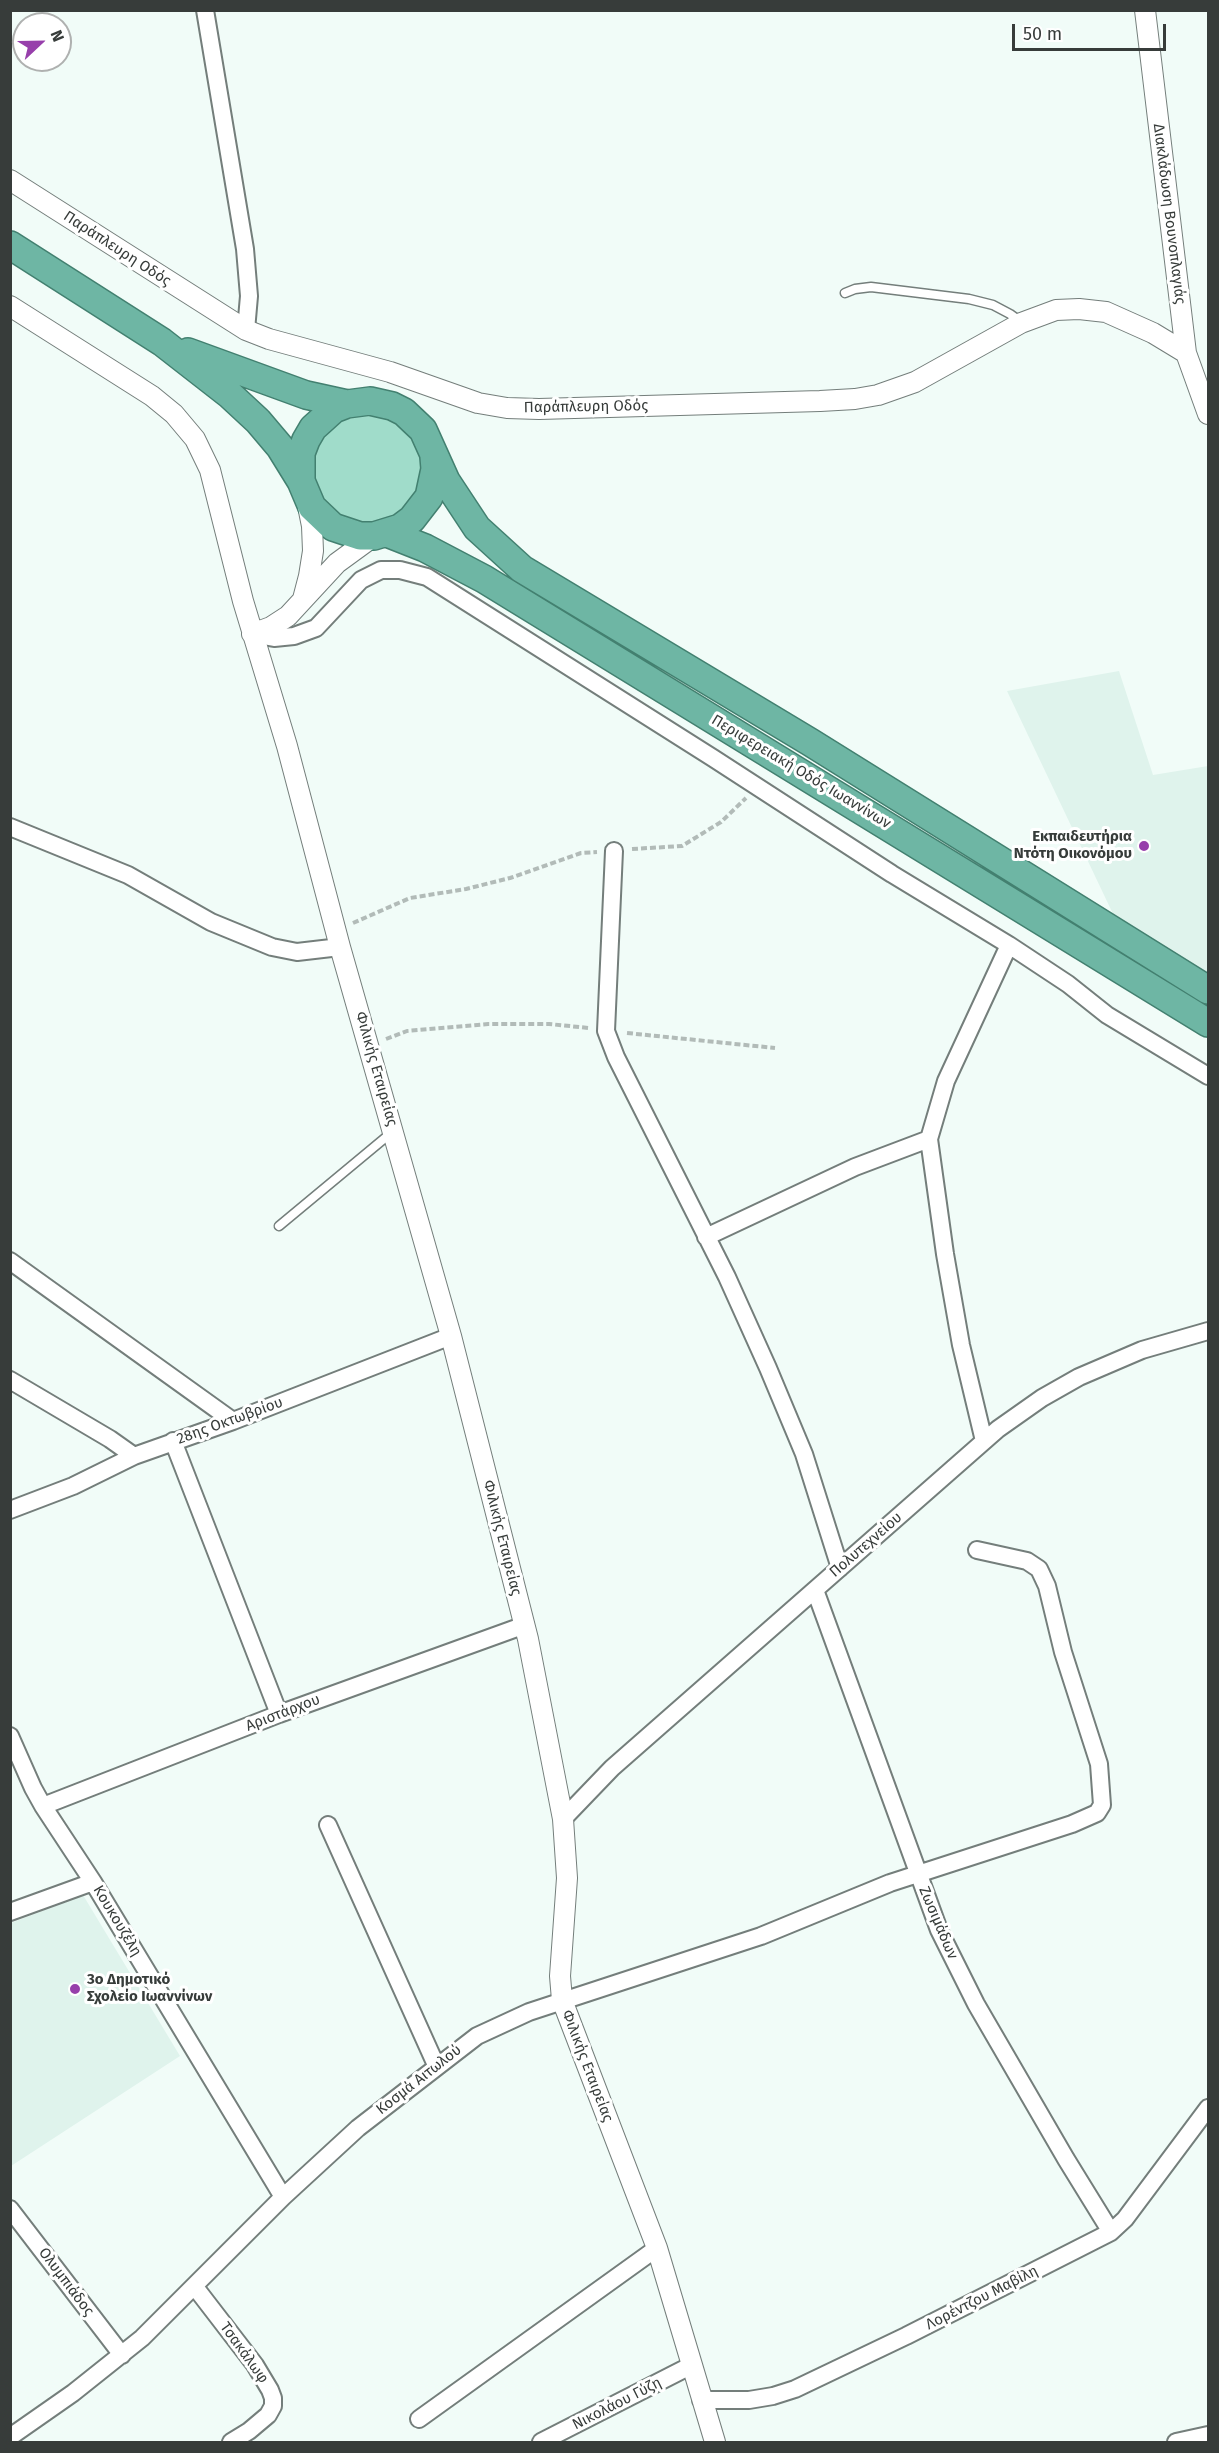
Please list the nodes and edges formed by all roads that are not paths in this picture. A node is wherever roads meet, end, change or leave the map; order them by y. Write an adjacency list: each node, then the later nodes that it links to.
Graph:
1 (205, 10): 8 (street)
2 (1145, 10): 10 (street, Διακλάδωση Βουνοπλαγιάς)
3 (10, 180): 8 (street, Παράπλευρη Οδός)
4 (10, 245): 9 (highway, Περιφερειακή Οδός Ιωαννίνων)
5 (844, 293): 7 (lane)
6 (10, 306): 19 (street)
7 (1021, 323): 10 (street, Παράπλευρη Οδός); 11 (street, Παράπλευρη Οδός)
8 (246, 330): 11 (street, Παράπλευρη Οδός)
9 (162, 342): 12 (highway, Περιφερειακή Οδός Ιωαννίνων); 16 (highway, Περιφερειακή Οδός Ιωαννίνων)
10 (1186, 353): 14 (street, Διακλάδωση Βουνοπλαγιάς)
11 (405, 377): 13 (street)
12 (347, 404): 13 (highway, Περιφερειακή Οδός Ιωαννίνων); 16 (highway, Περιφερειακή Οδός Ιωαννίνων)
13 (392, 405): 15 (highway, Περιφερειακή Οδός Ιωαννίνων)
14 (1209, 414)
15 (434, 455): 17 (highway); 24 (highway, Περιφερειακή Οδός Ιωαννίνων)
16 (303, 488): 17 (highway, Περιφερειακή Οδός Ιωαννίνων); 18 (street)
17 (380, 534): 18 (street); 25 (highway, Περιφερειακή Οδός Ιωαννίνων)
18 (302, 602): 19 (street)
19 (252, 634): 22 (street, Φιλικής Εταιρείας); 23 (street)
20 (10, 827): 22 (street)
21 (614, 851): 30 (street)
22 (339, 941): 27 (street, Φιλικής Εταιρείας)
23 (1009, 945): 26 (street); 28 (street)
24 (1209, 990)
25 (1209, 1023)
26 (1209, 1076)
27 (394, 1131): 29 (lane); 33 (street, Φιλικής Εταιρείας)
28 (929, 1139): 30 (street); 37 (street)
29 (279, 1226)
30 (706, 1237): 41 (street)
31 (10, 1261): 35 (street)
32 (1209, 1331): 37 (street, Πολυτεχνείου)
33 (451, 1336): 35 (street, 28ης Οκτωβρίου); 43 (street, Φιλικής Εταιρείας)
34 (10, 1380): 38 (street)
35 (234, 1421): 36 (street, 28ης Οκτωβρίου)
36 (173, 1441): 38 (street, 28ης Οκτωβρίου); 44 (street)
37 (984, 1441): 41 (street, Πολυτεχνείου)
38 (134, 1456): 39 (street, 28ης Οκτωβρίου)
39 (10, 1510)
40 (977, 1550): 49 (street, Κοσμά Αιτωλού)
41 (840, 1568): 42 (street, Πολυτεχνείου)
42 (815, 1590): 47 (street, Πολυτεχνείου); 49 (street, Ζωσιμάδων)
43 (525, 1624): 44 (street, Αριστάρχου); 47 (street, Φιλικής Εταιρείας)
44 (279, 1714): 46 (street, Αριστάρχου)
45 (10, 1736): 46 (street, Κουκουζέλη)
46 (43, 1806): 50 (street, Κουκουζέλη)
47 (562, 1819): 52 (street, Φιλικής Εταιρείας)
48 (328, 1825): 53 (street)
49 (918, 1873): 52 (street, Κοσμά Αιτωλού); 57 (street, Ζωσιμάδων)
50 (93, 1882): 51 (street); 55 (street, Κουκουζέλη)
51 (10, 1912)
52 (562, 2000): 53 (street, Κοσμά Αιτωλού); 58 (street, Φιλικής Εταιρείας)
53 (436, 2065): 55 (street, Κοσμά Αιτωλού)
54 (1209, 2108): 57 (street, Λορέντζου Μαβίλη)
55 (283, 2197): 59 (street, Κοσμά Αιτωλού)
56 (10, 2209): 60 (street, Ολυμπιάδος)
57 (1111, 2232): 62 (street, Λορέντζου Μαβίλη)
58 (657, 2248): 61 (street, Φιλικής Εταιρείας); 63 (street)
59 (195, 2287): 60 (street, Κοσμά Αιτωλού); 66 (street, Τσακάλωφ)
60 (122, 2355): 65 (street, Κοσμά Αιτωλού)
61 (692, 2365): 62 (street, Φιλικής Εταιρείας); 67 (street, Νικολάου Γύζη)
62 (701, 2400): 68 (street, Φιλικής Εταιρείας)
63 (418, 2419)
64 (1209, 2435): 69 (street)
65 (10, 2437)
66 (231, 2442)
67 (541, 2442)
68 (715, 2442)
69 (1176, 2442)

